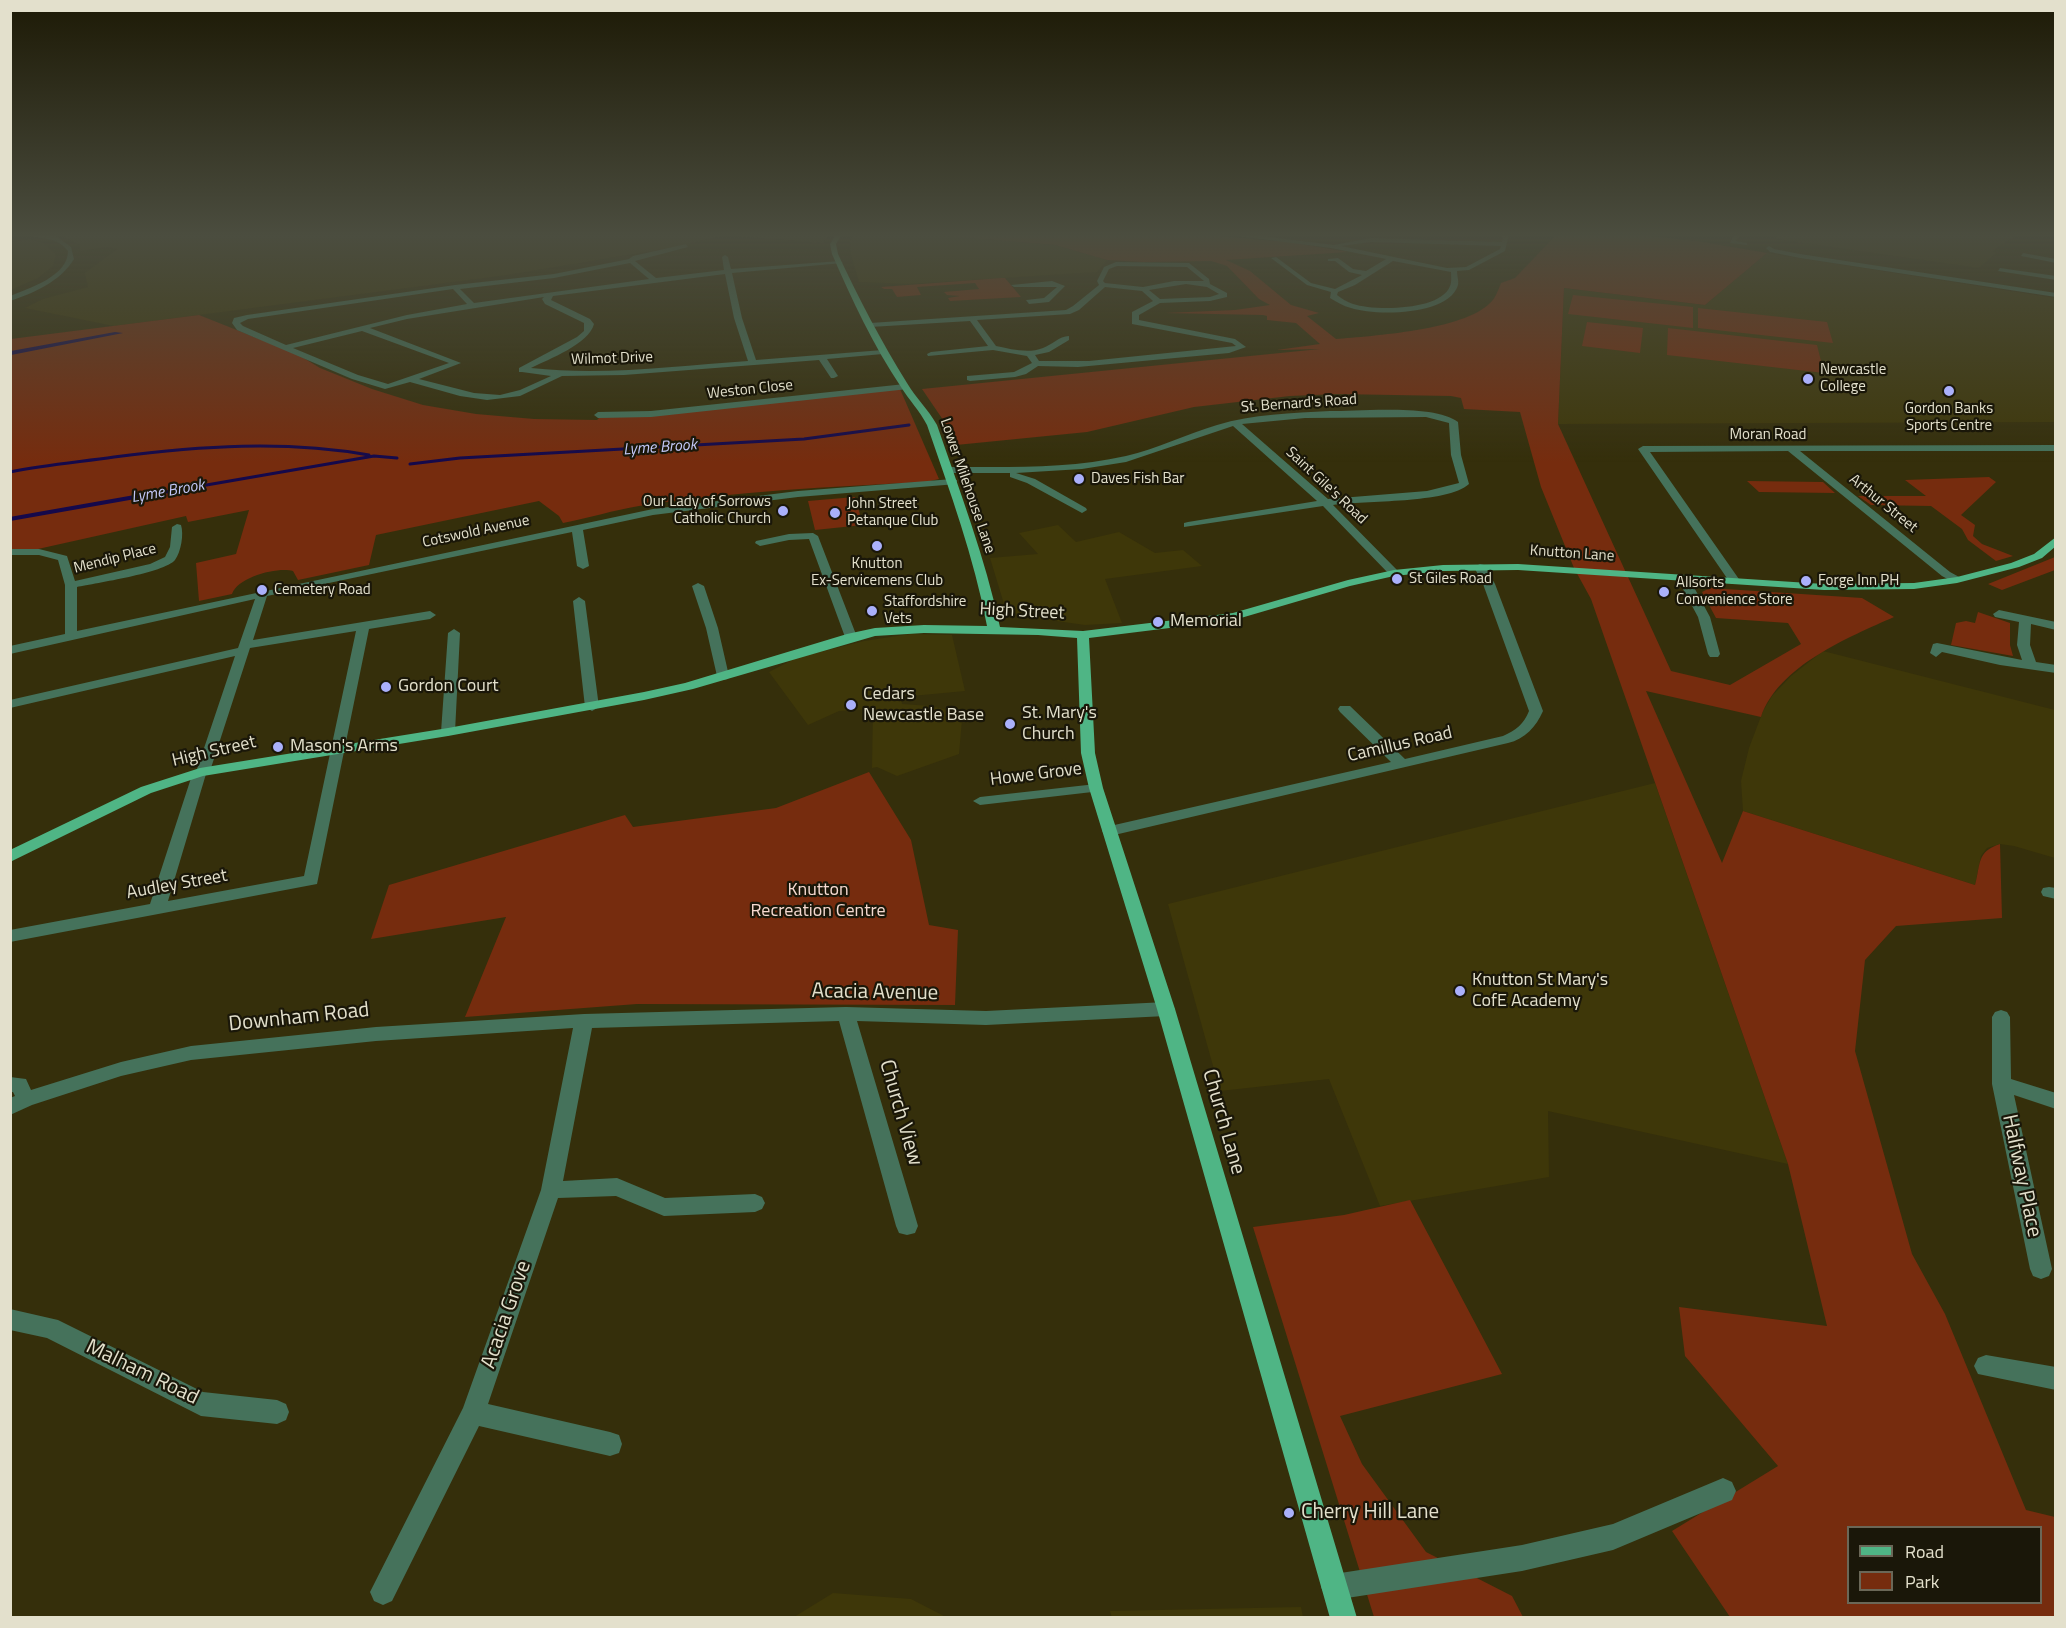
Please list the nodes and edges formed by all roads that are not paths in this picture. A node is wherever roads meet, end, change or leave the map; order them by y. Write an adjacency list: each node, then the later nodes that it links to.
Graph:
1 (307, 310): 16 (street)
2 (448, 310): 14 (street)
3 (564, 310): 24 (street, Wilmot Drive)
4 (737, 310): 23 (street)
5 (860, 310): 13 (main road, Lower Milehouse Lane)
6 (1068, 310): 10 (street)
7 (1143, 310): 22 (street)
8 (1371, 310): 9 (street)
9 (1399, 310)
10 (1052, 314): 11 (street); 12 (street)
11 (1077, 317)
12 (972, 318): 13 (street); 17 (street)
13 (870, 326): 18 (main road, Lower Milehouse Lane)
14 (361, 328): 16 (street); 27 (street)
15 (1066, 338): 20 (street)
16 (286, 347): 27 (street)
17 (993, 348): 19 (street); 20 (street)
18 (883, 352): 21 (street, Wilmot Drive); 28 (main road, Lower Milehouse Lane)
19 (931, 354)
20 (1030, 354): 22 (street)
21 (822, 358): 23 (street, Wilmot Drive); 25 (street)
22 (1036, 363): 26 (street)
23 (753, 364): 24 (street, Wilmot Drive)
24 (560, 374): 27 (street)
25 (834, 376)
26 (970, 378)
27 (409, 379)
28 (905, 387): 29 (street, Weston Close); 33 (main road, Lower Milehouse Lane)
29 (598, 415)
30 (1235, 423): 35 (street, St. Bernard's Road); 38 (street, Saint Gile's Road); 38 (street, St. Bernard's Road)
31 (2055, 448): 32 (street, Moran Road)
32 (1792, 450): 50 (street, Arthur Street); 51 (street, Moran Road)
33 (948, 470): 34 (street, St. Bernard's Road); 37 (main road, Lower Milehouse Lane)
34 (994, 470): 35 (street, St. Bernard's Road); 36 (street)
35 (1044, 471): 36 (street)
36 (1031, 481): 39 (street)
37 (954, 482): 42 (street, Cotswold Avenue); 61 (main road, Lower Milehouse Lane)
38 (1326, 503): 40 (street); 48 (street, Saint Gile's Road)
39 (1082, 510)
40 (1188, 525)
41 (177, 527): 52 (street, Mendip Place)
42 (577, 528): 46 (street); 54 (street, Cotswold Avenue)
43 (2055, 540): 50 (main road, Knutton Lane)
44 (760, 543): 65 (street)
45 (10, 552): 52 (street)
46 (583, 566)
47 (1480, 567): 48 (main road, Knutton Lane); 49 (main road, Knutton Lane); 78 (street, Camillus Road)
48 (1394, 573): 64 (main road, Knutton Lane)
49 (1683, 578): 51 (main road, Knutton Lane); 69 (street)
50 (1957, 580): 51 (main road, Knutton Lane)
51 (1736, 582)
52 (71, 585): 63 (street)
53 (698, 586): 72 (street)
54 (262, 594): 63 (street, Cotswold Avenue); 66 (street)
55 (579, 601): 74 (street)
56 (1999, 614): 58 (street)
57 (430, 615): 59 (street)
58 (2025, 621): 60 (street); 70 (street)
59 (363, 626): 66 (street); 77 (street)
60 (2055, 626)
61 (994, 629): 64 (main road, High Street); 65 (main road, High Street)
62 (454, 633): 76 (street)
63 (71, 635): 67 (street, Cotswold Avenue)
64 (1083, 635): 80 (main road, Church Lane)
65 (851, 637): 72 (main road, High Street)
66 (243, 648): 73 (street); 79 (street)
67 (10, 650)
68 (1936, 653): 70 (street)
69 (1714, 654)
70 (2033, 667): 71 (street)
71 (2055, 669)
72 (723, 676): 74 (main road, High Street)
73 (10, 704)
74 (592, 706): 76 (main road, High Street)
75 (1345, 708): 78 (street)
76 (448, 732): 77 (main road, High Street)
77 (339, 748): 79 (main road, High Street); 84 (street, Audley Street)
78 (1401, 764): 82 (street, Camillus Road)
79 (202, 772): 83 (main road, High Street); 84 (street)
80 (1096, 788): 81 (street, Howe Grove); 82 (main road, Church Lane)
81 (980, 801)
82 (1110, 831): 86 (main road, Church Lane)
83 (10, 857)
84 (156, 909): 85 (street, Audley Street)
85 (10, 936)
86 (1166, 1009): 87 (street, Acacia Avenue); 105 (main road, Church Lane)
87 (846, 1014): 89 (street, Acacia Avenue); 96 (street, Church View)
88 (2001, 1017): 91 (street, Halfway Place)
89 (584, 1021): 93 (street, Downham Road); 94 (street, Acacia Grove)
90 (10, 1084): 93 (street, Downham Road)
91 (2002, 1084): 92 (street, Halfway Place); 97 (street, Halfway Place)
92 (2055, 1101)
93 (18, 1103)
94 (551, 1190): 95 (street); 102 (street, Acacia Grove)
95 (755, 1203)
96 (907, 1226)
97 (2041, 1269)
98 (10, 1319): 101 (street, Malham Road)
99 (1986, 1366): 100 (street)
100 (2055, 1379)
101 (278, 1412)
102 (473, 1413): 103 (street); 106 (street, Acacia Grove)
103 (610, 1444)
104 (1723, 1491): 105 (street)
105 (1334, 1587): 107 (main road, Church Lane)
106 (383, 1592)
107 (1344, 1617)

